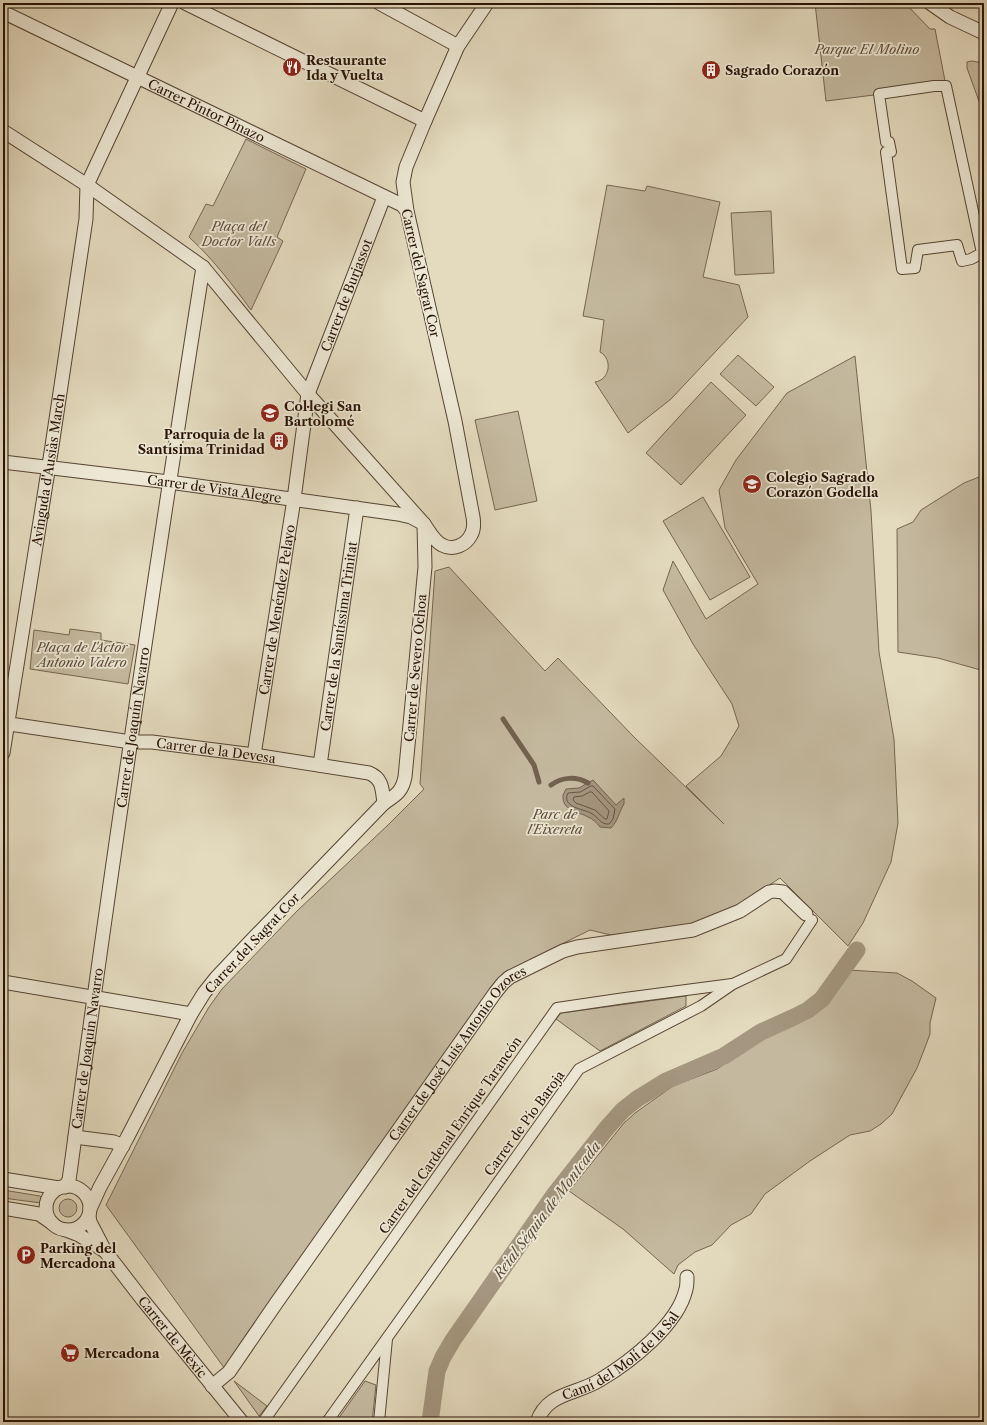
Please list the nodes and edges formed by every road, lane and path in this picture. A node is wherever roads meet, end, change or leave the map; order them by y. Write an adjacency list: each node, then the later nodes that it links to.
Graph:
1 (172, 3): 9 (street)
2 (185, 3): 10 (street)
3 (379, 3): 8 (street)
4 (487, 3): 8 (street, Carrer del Sagrat Cor)
5 (930, 3): 7 (street)
6 (3, 12): 9 (street, Carrer Pintor Pinazo)
7 (984, 33)
8 (458, 46): 10 (street, Carrer del Sagrat Cor)
9 (136, 77): 12 (street); 13 (street, Carrer Pintor Pinazo)
10 (425, 121): 14 (street, Carrer del Sagrat Cor)
11 (3, 131): 12 (street)
12 (87, 185): 16 (street); 19 (street, Avinguda d'Ausiàs March)
13 (384, 197): 14 (street, Carrer Pintor Pinazo); 17 (street, Carrer de Burjassot)
14 (407, 211): 23 (street, Carrer del Sagrat Cor)
15 (901, 265): 15 (street)
16 (203, 267): 17 (street); 20 (street, Carrer de Joaquín Navarro)
17 (308, 394): 21 (street, Carrer de Menéndez Pelayo); 23 (street)
18 (3, 462): 19 (street, Carrer de Vista Alegre)
19 (48, 468): 20 (street, Carrer de Vista Alegre); 24 (street, Avinguda d'Ausiàs March)
20 (169, 482): 21 (street, Carrer de Vista Alegre); 25 (street, Carrer de Joaquín Navarro)
21 (294, 499): 22 (street, Carrer de Vista Alegre); 27 (street, Carrer de Menéndez Pelayo)
22 (357, 508): 23 (street, Carrer de Vista Alegre); 28 (street, Carrer de la Santíssima Trinitat)
23 (424, 524): 29 (street, Carrer de Severo Ochoa)
24 (6, 724): 25 (street, Carrer de la Devesa); 26 (street, Avinguda d'Ausiàs March)
25 (131, 742): 27 (street, Carrer de la Devesa); 33 (street, Carrer de Joaquín Navarro)
26 (3, 753)
27 (254, 755): 28 (street, Carrer de la Devesa)
28 (320, 765): 29 (street, Carrer de la Devesa)
29 (384, 803): 34 (street, Carrer del Sagrat Cor)
30 (809, 917): 32 (street, Carrer de Pío Baroja); 46 (street, Carrer de José Luis Antonio Ozores)
31 (3, 982): 33 (street)
32 (733, 984): 45 (street, Carrer de Pío Baroja); 48 (street, Carrer del Cardenal Enrique Tarancón)
33 (94, 997): 34 (street); 35 (street, Carrer de Joaquín Navarro)
34 (191, 1014): 36 (street, Carrer del Sagrat Cor)
35 (75, 1137): 36 (street); 38 (street, Carrer de Joaquín Navarro)
36 (123, 1146): 40 (street, Carrer del Sagrat Cor)
37 (3, 1179): 38 (street)
38 (62, 1187): 40 (street); 41 (street)
39 (3, 1208): 41 (street)
40 (90, 1212): 42 (street); 43 (street, Carrer de Mèxic)
41 (52, 1223): 42 (street)
42 (64, 1230): 43 (street, Carrer de Mèxic)
43 (105, 1251): 46 (street, Carrer de Mèxic)
44 (687, 1277): 51 (street, Camí del Molí de la Sal)
45 (387, 1339): 49 (street, Carrer de Pío Baroja); 50 (street)
46 (212, 1386): 47 (street, Carrer de Mèxic)
47 (242, 1422)
48 (263, 1422)
49 (327, 1422)
50 (378, 1422)
51 (537, 1422)

